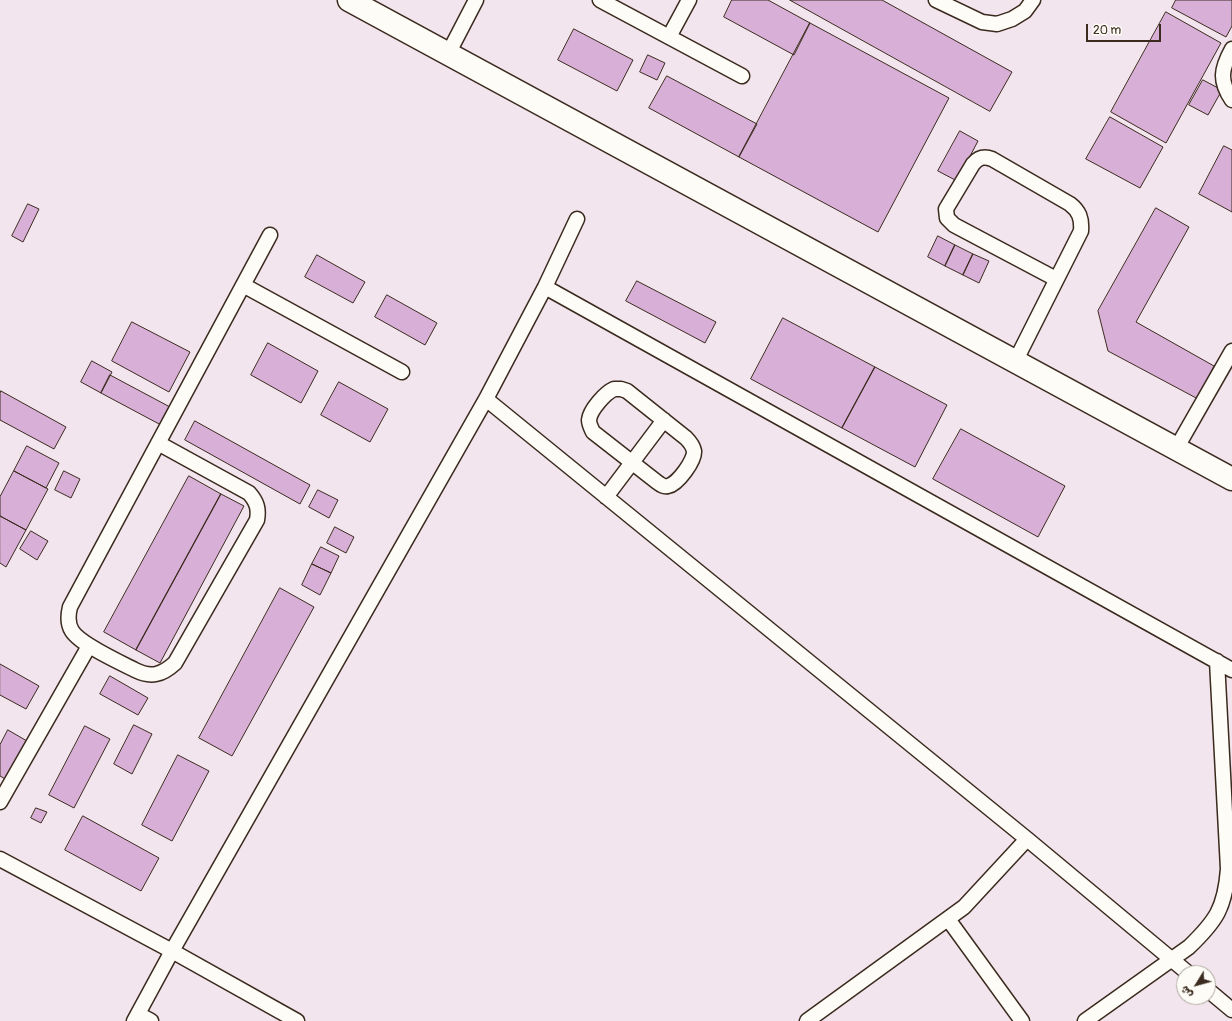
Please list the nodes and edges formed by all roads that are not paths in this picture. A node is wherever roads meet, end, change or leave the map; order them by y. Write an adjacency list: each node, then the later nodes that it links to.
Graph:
1 (349, 0): 9 (street)
2 (476, 0): 9 (lane)
3 (689, 0): 7 (lane)
4 (936, 0): 5 (lane)
5 (1032, 0)
6 (609, 2): 7 (lane)
7 (669, 37): 10 (lane)
8 (1232, 50): 11 (lane)
9 (448, 54): 18 (street)
10 (742, 76)
11 (1232, 100)
12 (577, 219): 16 (lane)
13 (270, 235): 15 (lane)
14 (1056, 279): 14 (lane); 18 (lane)
15 (243, 285): 19 (lane); 22 (lane)
16 (545, 286): 20 (lane); 28 (lane)
17 (1232, 351): 23 (lane)
18 (1015, 362): 23 (street)
19 (402, 372)
20 (486, 399): 26 (lane); 34 (lane)
21 (664, 420): 24 (lane); 24 (lane); 24 (lane)
22 (158, 443): 27 (lane); 27 (lane)
23 (1176, 449): 25 (street)
24 (632, 462): 26 (lane)
25 (1232, 480)
26 (606, 497): 31 (lane)
27 (89, 646): 30 (lane)
28 (1217, 661): 29 (lane); 35 (lane)
29 (1232, 670)
30 (0, 802)
31 (1027, 839): 33 (lane); 35 (lane)
32 (0, 858): 34 (lane)
33 (948, 919): 42 (lane); 43 (lane)
34 (172, 951): 39 (lane); 41 (lane)
35 (1172, 960): 36 (lane); 44 (lane)
36 (1178, 965)
37 (1216, 997): 38 (lane)
38 (1232, 1010)
39 (136, 1017): 40 (lane)
40 (151, 1021)
41 (297, 1021)
42 (807, 1021)
43 (1022, 1021)
44 (1085, 1021)

